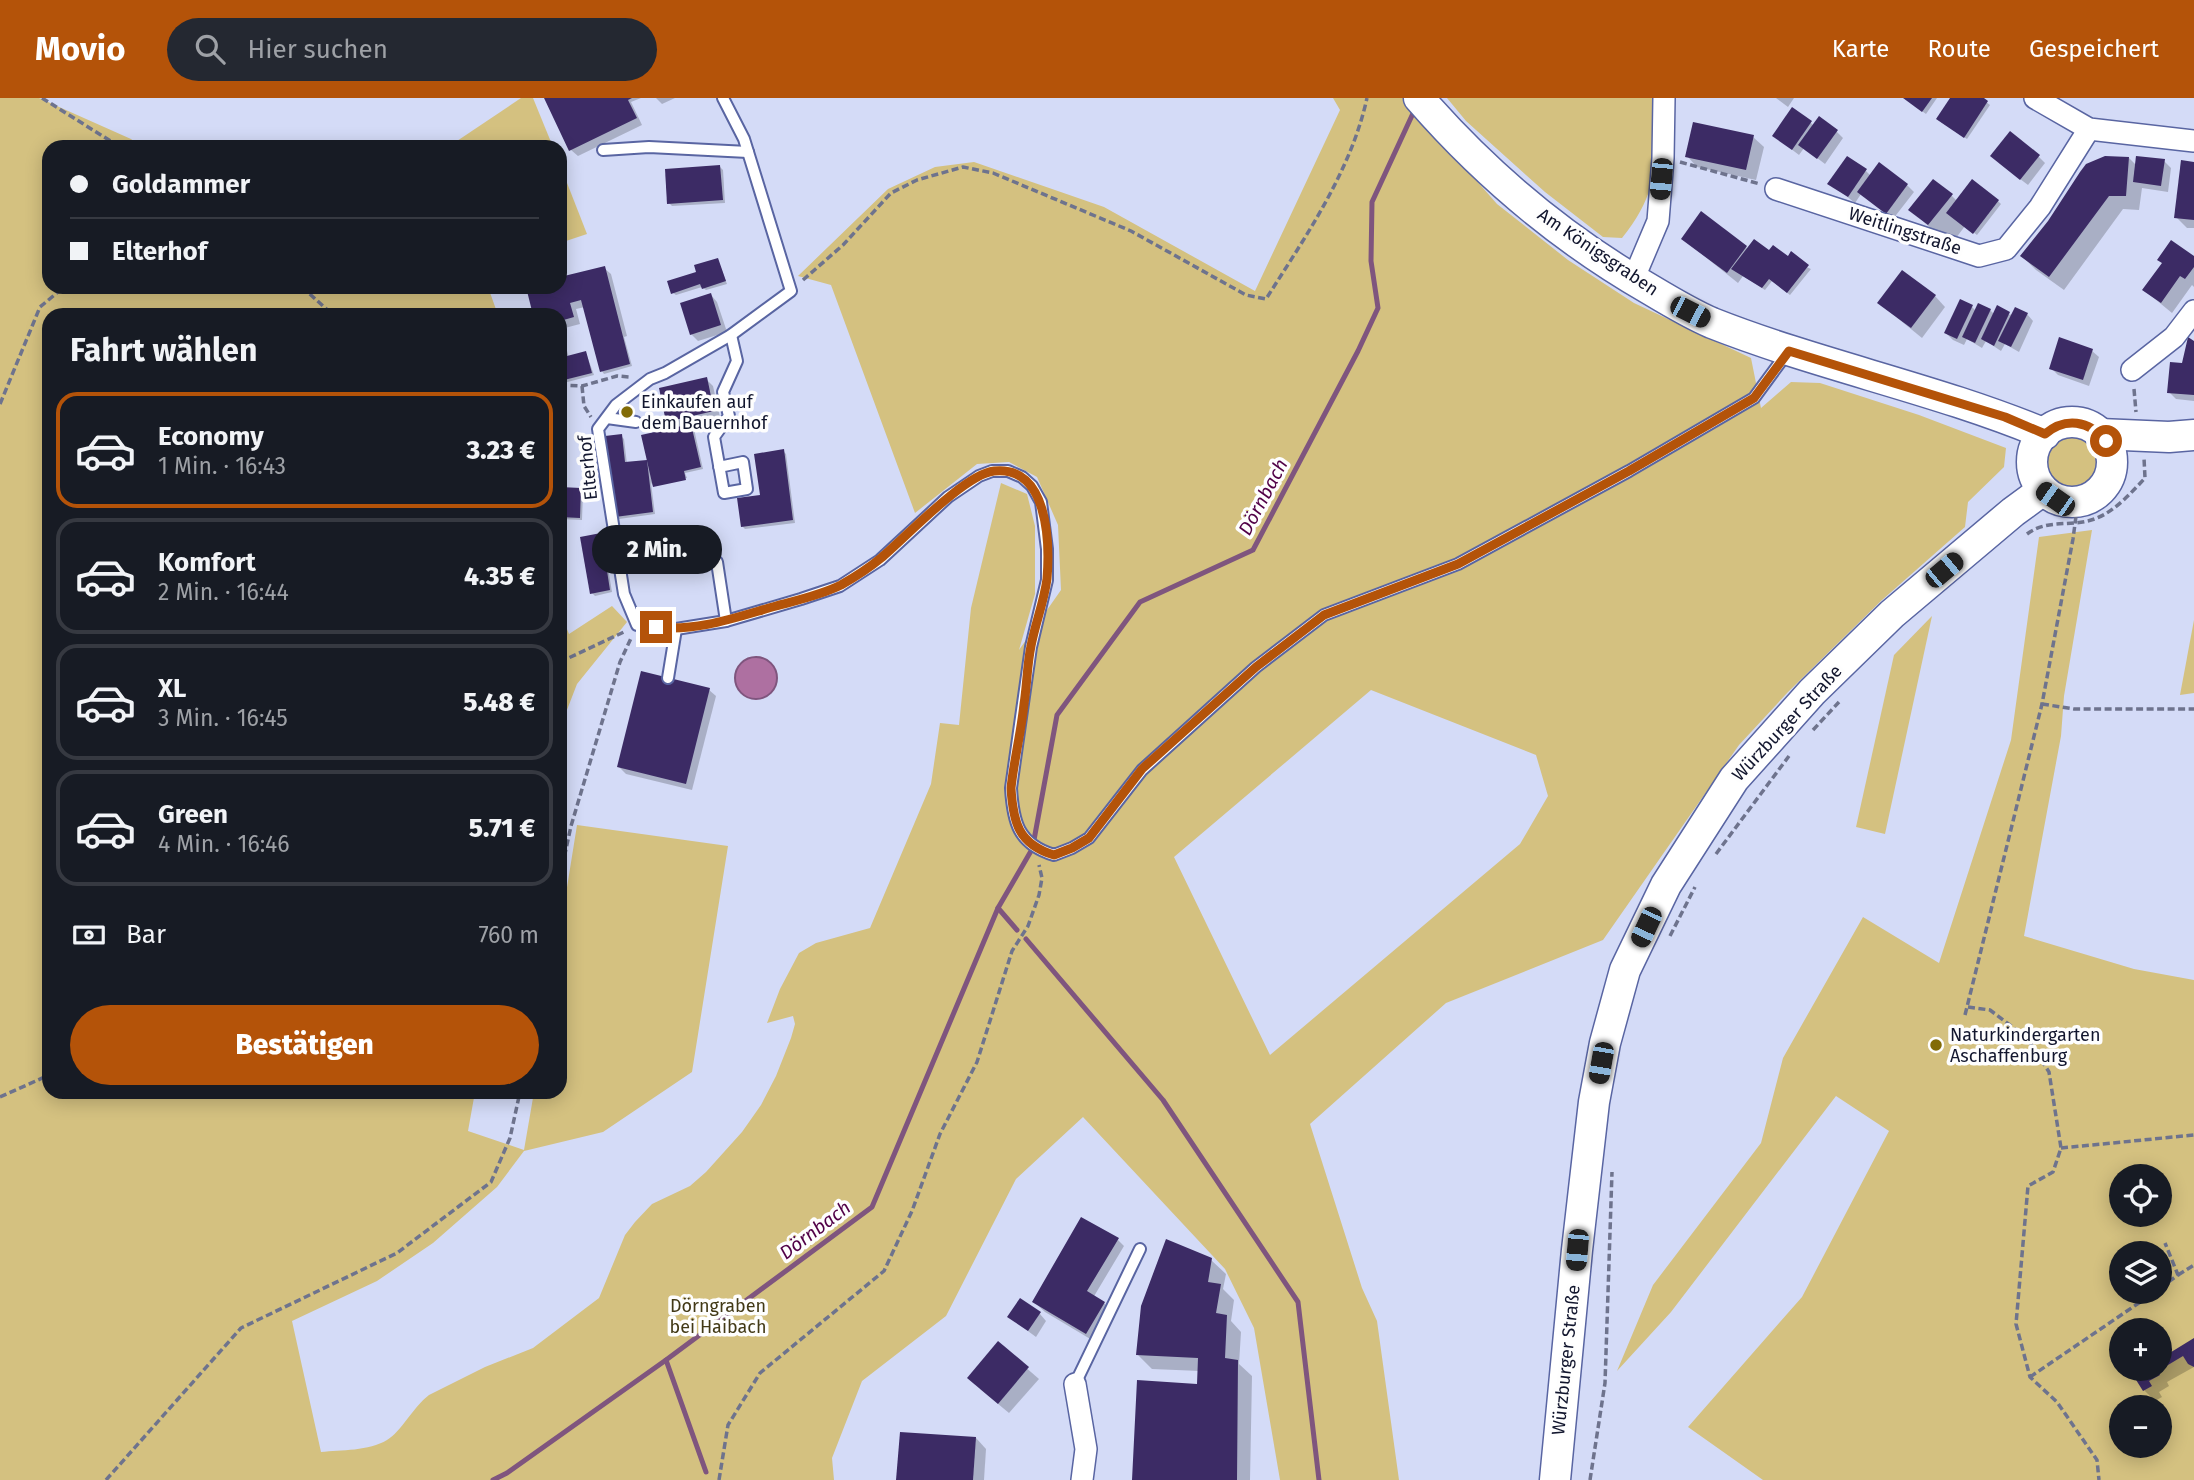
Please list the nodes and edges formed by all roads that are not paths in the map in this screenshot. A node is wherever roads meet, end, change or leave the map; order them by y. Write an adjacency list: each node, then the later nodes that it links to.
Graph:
1 (723, 98): 8 (lane)
2 (1419, 98): 10 (main road, Am Königsgraben)
3 (1664, 98): 10 (street)
4 (2035, 98): 5 (street)
5 (2089, 129): 6 (street); 9 (street, Weitlingstraße)
6 (2194, 141)
7 (603, 150): 8 (lane)
8 (748, 152): 12 (lane, Elterhof)
9 (1776, 189)
10 (1633, 280): 13 (main road, Am Königsgraben)
11 (2194, 311): 14 (street)
12 (732, 335): 15 (lane, Elterhof); 20 (lane)
13 (1789, 351): 19 (main road, Am Königsgraben); 24 (lane)
14 (2132, 370)
15 (607, 418): 16 (lane); 25 (lane, Elterhof)
16 (636, 422)
17 (2100, 434): 18 (main road); 19 (main road); 21 (main road)
18 (2181, 436): 21 (main road)
19 (2040, 441): 22 (main road)
20 (719, 467)
21 (2109, 477): 22 (main road)
22 (2040, 486): 30 (main road, Würzburger Straße)
23 (717, 562): 24 (lane)
24 (726, 621): 25 (lane)
25 (676, 629): 26 (lane)
26 (668, 678)
27 (1140, 1250): 28 (lane)
28 (1075, 1384): 29 (street)
29 (1082, 1480)
30 (1555, 1480)

